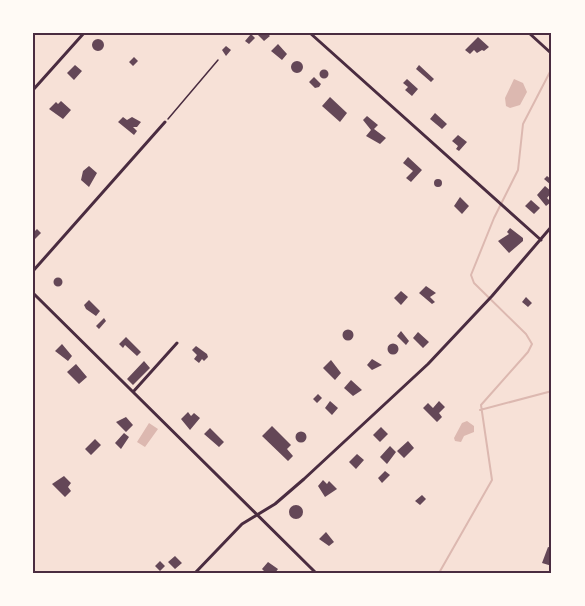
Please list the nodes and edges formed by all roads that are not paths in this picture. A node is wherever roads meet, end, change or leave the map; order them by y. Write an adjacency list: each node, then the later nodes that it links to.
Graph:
1 (84, 33): 5 (street)
2 (310, 33): 8 (street)
3 (529, 33): 4 (street)
4 (552, 54)
5 (33, 90)
6 (165, 122): 9 (street)
7 (552, 226): 8 (street)
8 (541, 240): 13 (street)
9 (33, 271)
10 (33, 293): 12 (street)
11 (177, 343): 12 (street)
12 (133, 392): 13 (street)
13 (256, 514): 14 (street); 15 (street)
14 (195, 573)
15 (316, 573)

